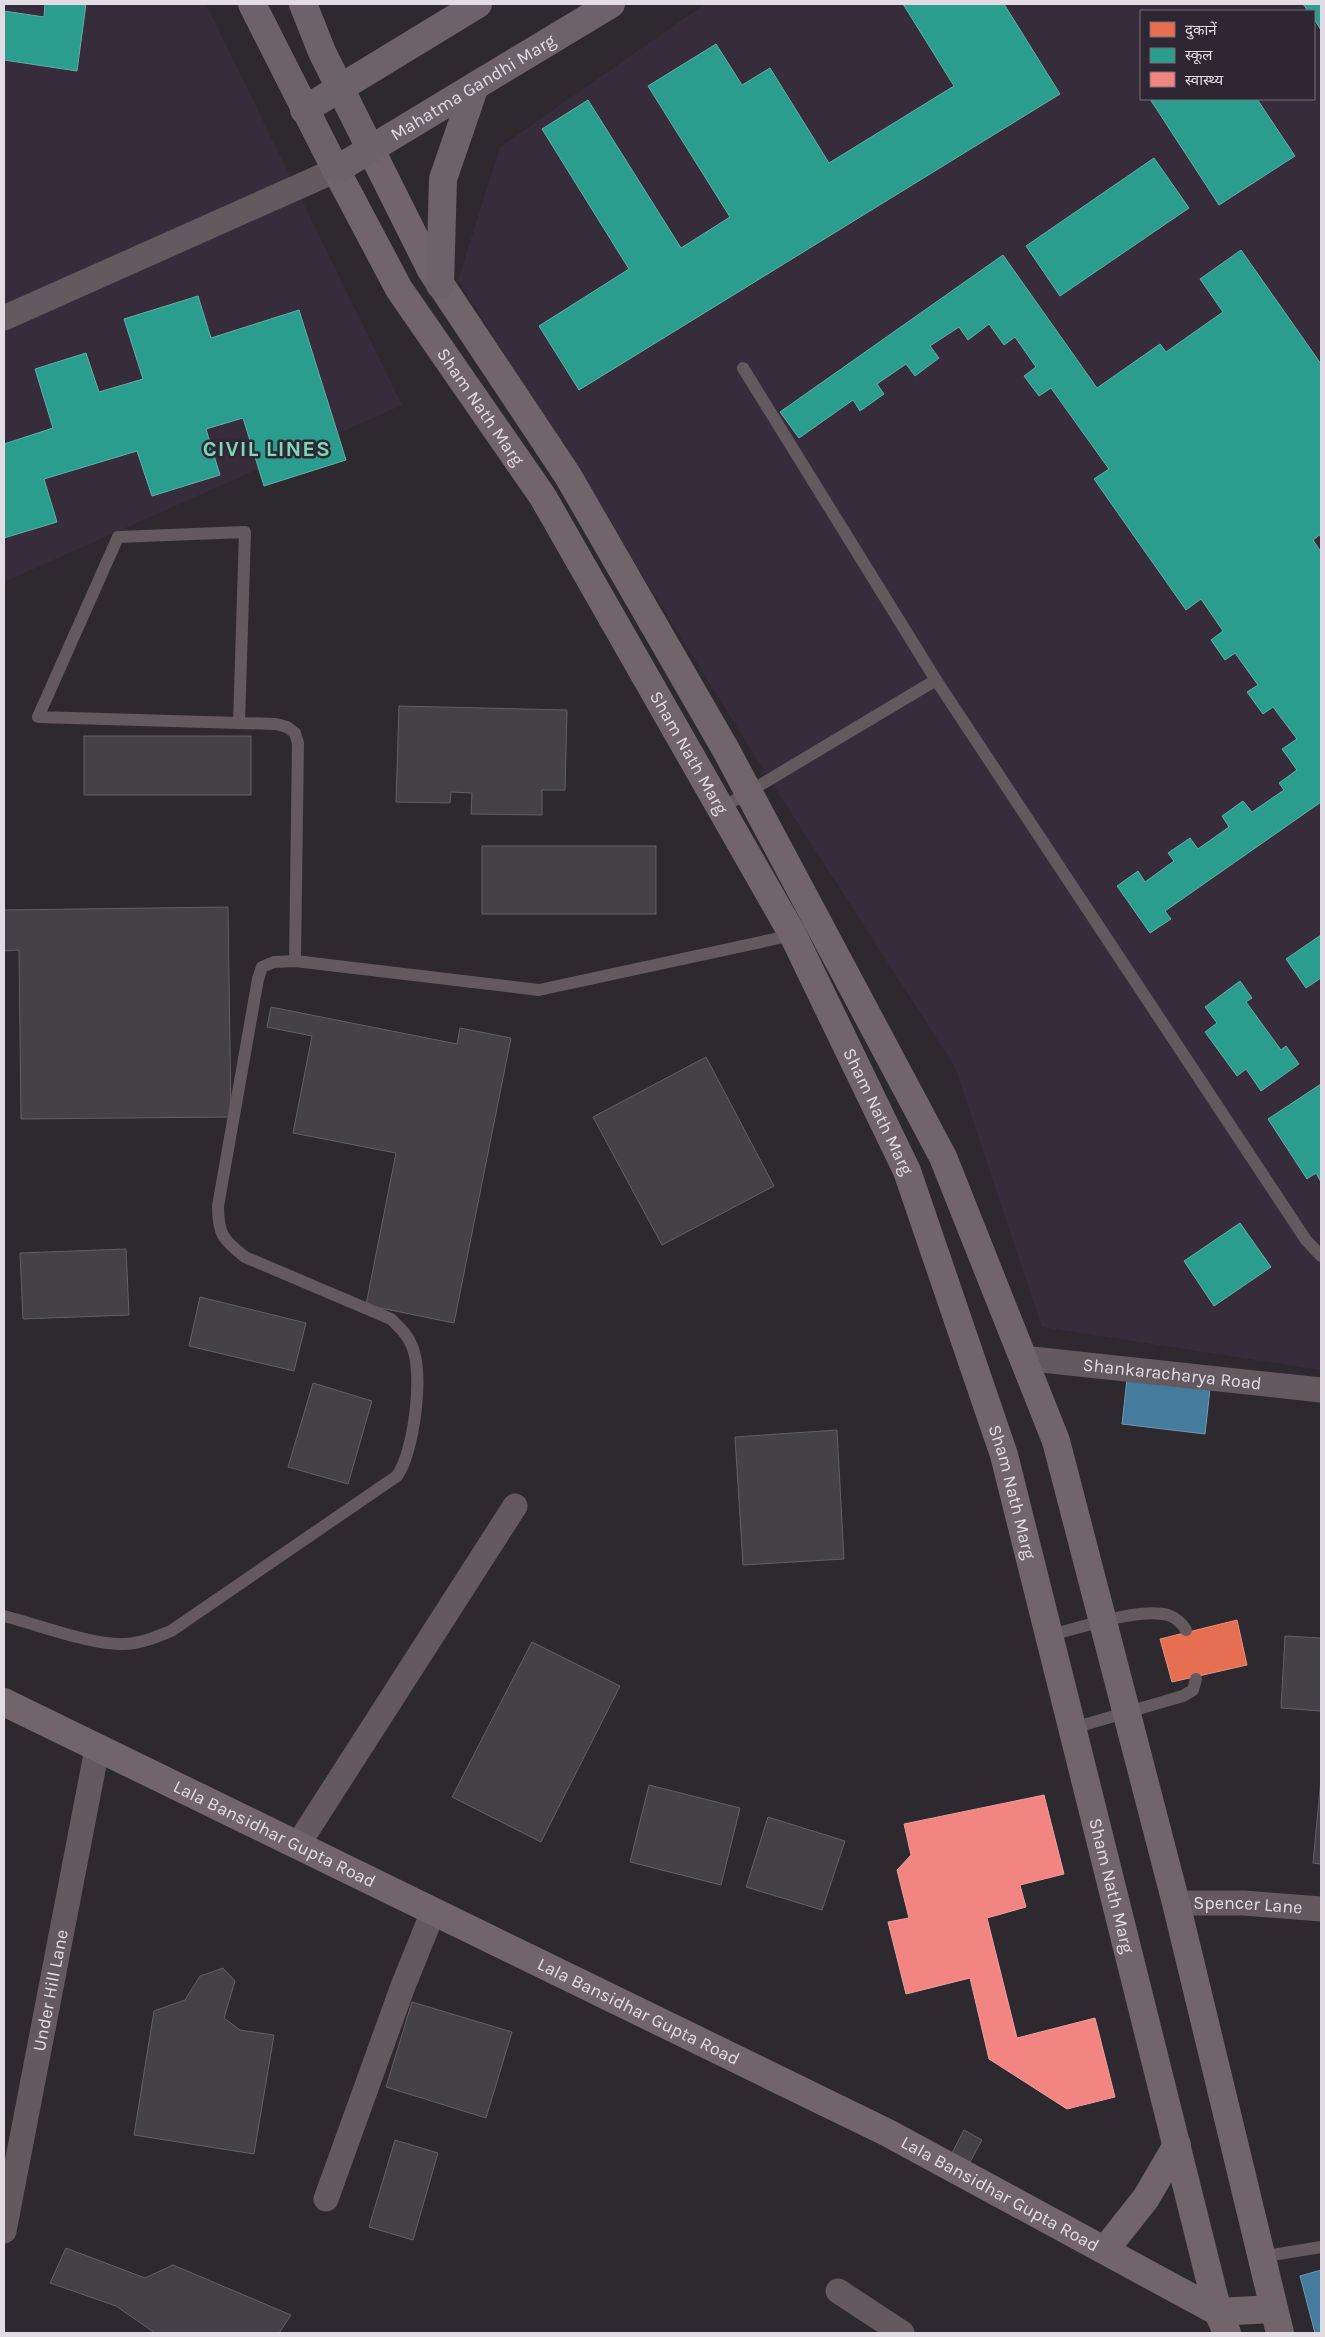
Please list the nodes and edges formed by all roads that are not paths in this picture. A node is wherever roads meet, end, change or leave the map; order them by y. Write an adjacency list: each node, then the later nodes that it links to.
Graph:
1 (252, 4): 7 (main road, Sham Nath Marg)
2 (303, 4): 6 (main road, Sham Nath Marg)
3 (478, 4): 6 (main road)
4 (611, 4): 5 (main road, Mahatma Gandhi Marg)
5 (475, 86): 8 (main road, Mahatma Gandhi Marg); 10 (main road)
6 (340, 88): 7 (main road); 8 (main road, Sham Nath Marg)
7 (304, 110): 9 (main road, Sham Nath Marg)
8 (370, 148): 9 (main road, Mahatma Gandhi Marg); 10 (main road, Sham Nath Marg)
9 (336, 170): 11 (street); 16 (main road, Sham Nath Marg)
10 (440, 284): 15 (main road, Sham Nath Marg)
11 (4, 318)
12 (743, 368): 13 (lane)
13 (936, 680): 15 (lane); 19 (lane)
14 (239, 723): 14 (lane); 18 (lane)
15 (749, 793): 16 (lane); 20 (main road, Sham Nath Marg)
16 (720, 809): 17 (main road, Sham Nath Marg)
17 (793, 935): 18 (lane); 26 (main road, Sham Nath Marg)
18 (294, 960): 23 (lane)
19 (1321, 1256)
20 (1023, 1358): 21 (street, Shankaracharya Road); 24 (main road, Sham Nath Marg)
21 (1321, 1390)
22 (515, 1506): 32 (street)
23 (4, 1616)
24 (1103, 1622): 25 (lane); 26 (lane); 29 (main road, Sham Nath Marg)
25 (1186, 1630)
26 (1050, 1635): 30 (main road, Sham Nath Marg)
27 (1196, 1679): 29 (lane)
28 (4, 1702): 31 (main road, Lala Bansidhar Gupta Road)
29 (1127, 1714): 30 (lane); 33 (main road, Sham Nath Marg)
30 (1073, 1728): 36 (main road, Sham Nath Marg)
31 (97, 1749): 32 (main road, Lala Bansidhar Gupta Road); 38 (street, Under Hill Lane)
32 (297, 1846): 35 (main road, Lala Bansidhar Gupta Road)
33 (1176, 1903): 34 (street, Spencer Lane); 41 (main road, Sham Nath Marg)
34 (1321, 1909)
35 (433, 1912): 37 (street); 40 (main road, Lala Bansidhar Gupta Road)
36 (1177, 2146): 40 (main road); 44 (main road, Sham Nath Marg)
37 (326, 2199)
38 (4, 2231)
39 (1321, 2247): 41 (lane)
40 (1105, 2250): 44 (main road, Lala Bansidhar Gupta Road)
41 (1260, 2257): 43 (main road, Sham Nath Marg)
42 (838, 2291): 45 (street)
43 (1276, 2321): 44 (main road)
44 (1223, 2322)
45 (902, 2333)

